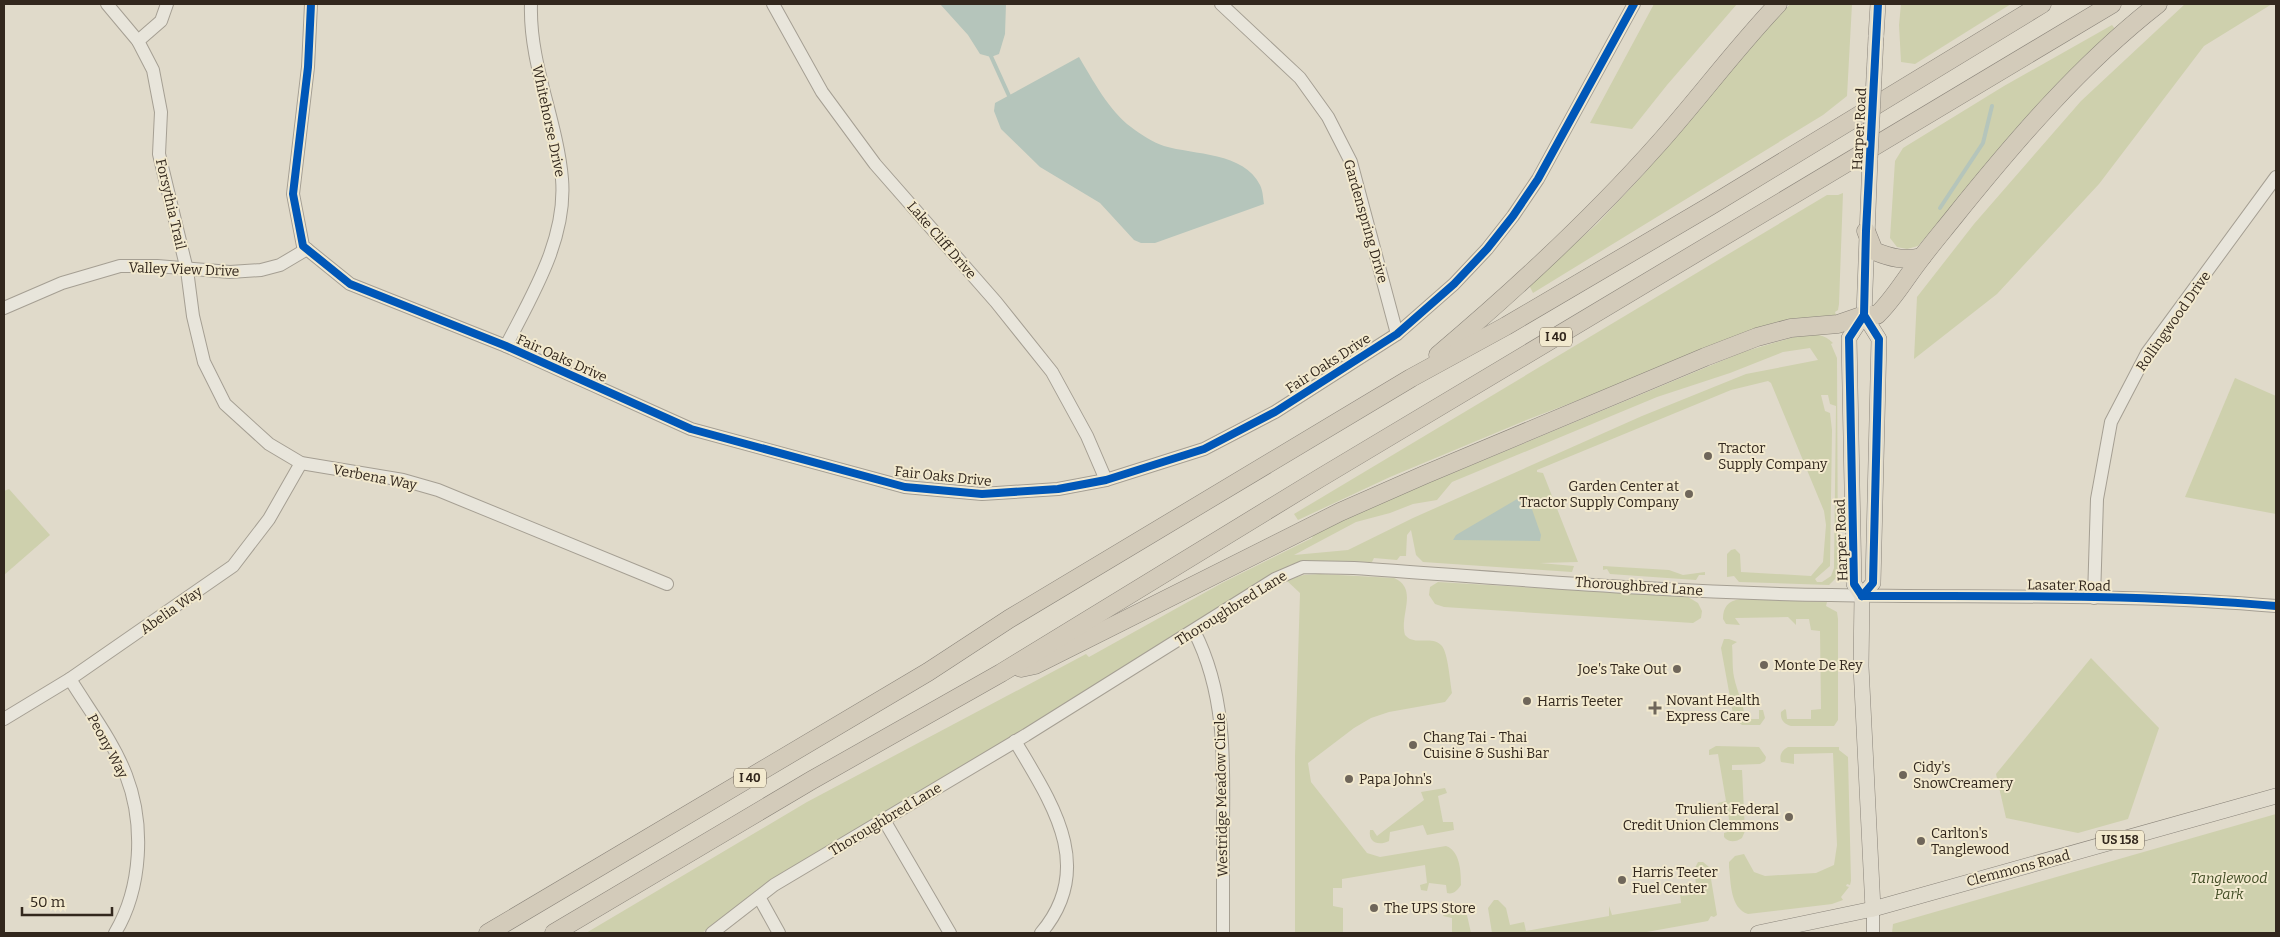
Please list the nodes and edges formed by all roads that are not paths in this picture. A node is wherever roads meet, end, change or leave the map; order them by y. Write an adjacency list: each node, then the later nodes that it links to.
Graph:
1 (107, 4): 13 (street, Forsythia Trail)
2 (167, 4): 13 (street)
3 (312, 4): 16 (street)
4 (531, 4): 22 (street, Whitehorse Drive)
5 (773, 4): 25 (street, Lake Cliff Drive)
6 (1634, 4): 21 (street, Fair Oaks Drive)
7 (1778, 4): 23 (highway)
8 (1878, 4): 15 (main road, Harper Road, bridge)
9 (2042, 4): 23 (highway, I 40)
10 (2112, 4): 31 (highway, I 40)
11 (2158, 4): 17 (highway)
12 (1228, 6): 21 (street, Gardenspring Drive)
13 (138, 41): 18 (street, Forsythia Trail)
14 (2276, 178): 28 (street, Rollingwood Drive)
15 (1866, 231): 17 (highway); 20 (main road, Harper Road)
16 (307, 249): 18 (street, Valley View Drive); 22 (street, Fair Oaks Drive)
17 (1922, 257): 20 (highway)
18 (187, 270): 19 (street, Valley View Drive); 24 (street, Verbena Way)
19 (4, 308)
20 (1864, 315): 27 (main road, Harper Road); 27 (main road, Harper Road); 31 (highway)
21 (1397, 334): 25 (street, Fair Oaks Drive)
22 (506, 346): 25 (street, Fair Oaks Drive)
23 (1411, 378): 40 (highway, I 40)
24 (301, 463): 26 (street, Verbena Way); 32 (street, Abelia Way)
25 (1106, 480)
26 (667, 584)
27 (1862, 596): 28 (street, Lasater Road); 30 (street, Thoroughbred Lane); 38 (main road, Harper Road)
28 (2094, 598): 29 (street, Lasater Road)
29 (2276, 606)
30 (1194, 631): 34 (street, Thoroughbred Lane); 46 (street, Westridge Meadow Circle)
31 (1001, 673): 41 (highway, I 40)
32 (70, 679): 33 (street, Abelia Way); 39 (street, Peony Way)
33 (4, 719)
34 (1015, 741): 36 (street, Thoroughbred Lane); 45 (street)
35 (2276, 796): 38 (main road, Clemmons Road / US 158)
36 (884, 820): 37 (street, Thoroughbred Lane); 44 (street)
37 (759, 897): 42 (street, Thoroughbred Lane); 43 (street)
38 (1873, 909): 47 (main road, Clemmons Road / US 158); 48 (street)
39 (115, 933)
40 (488, 933)
41 (554, 933)
42 (712, 933)
43 (778, 933)
44 (950, 933)
45 (1041, 933)
46 (1223, 933)
47 (1758, 933)
48 (1873, 933)

